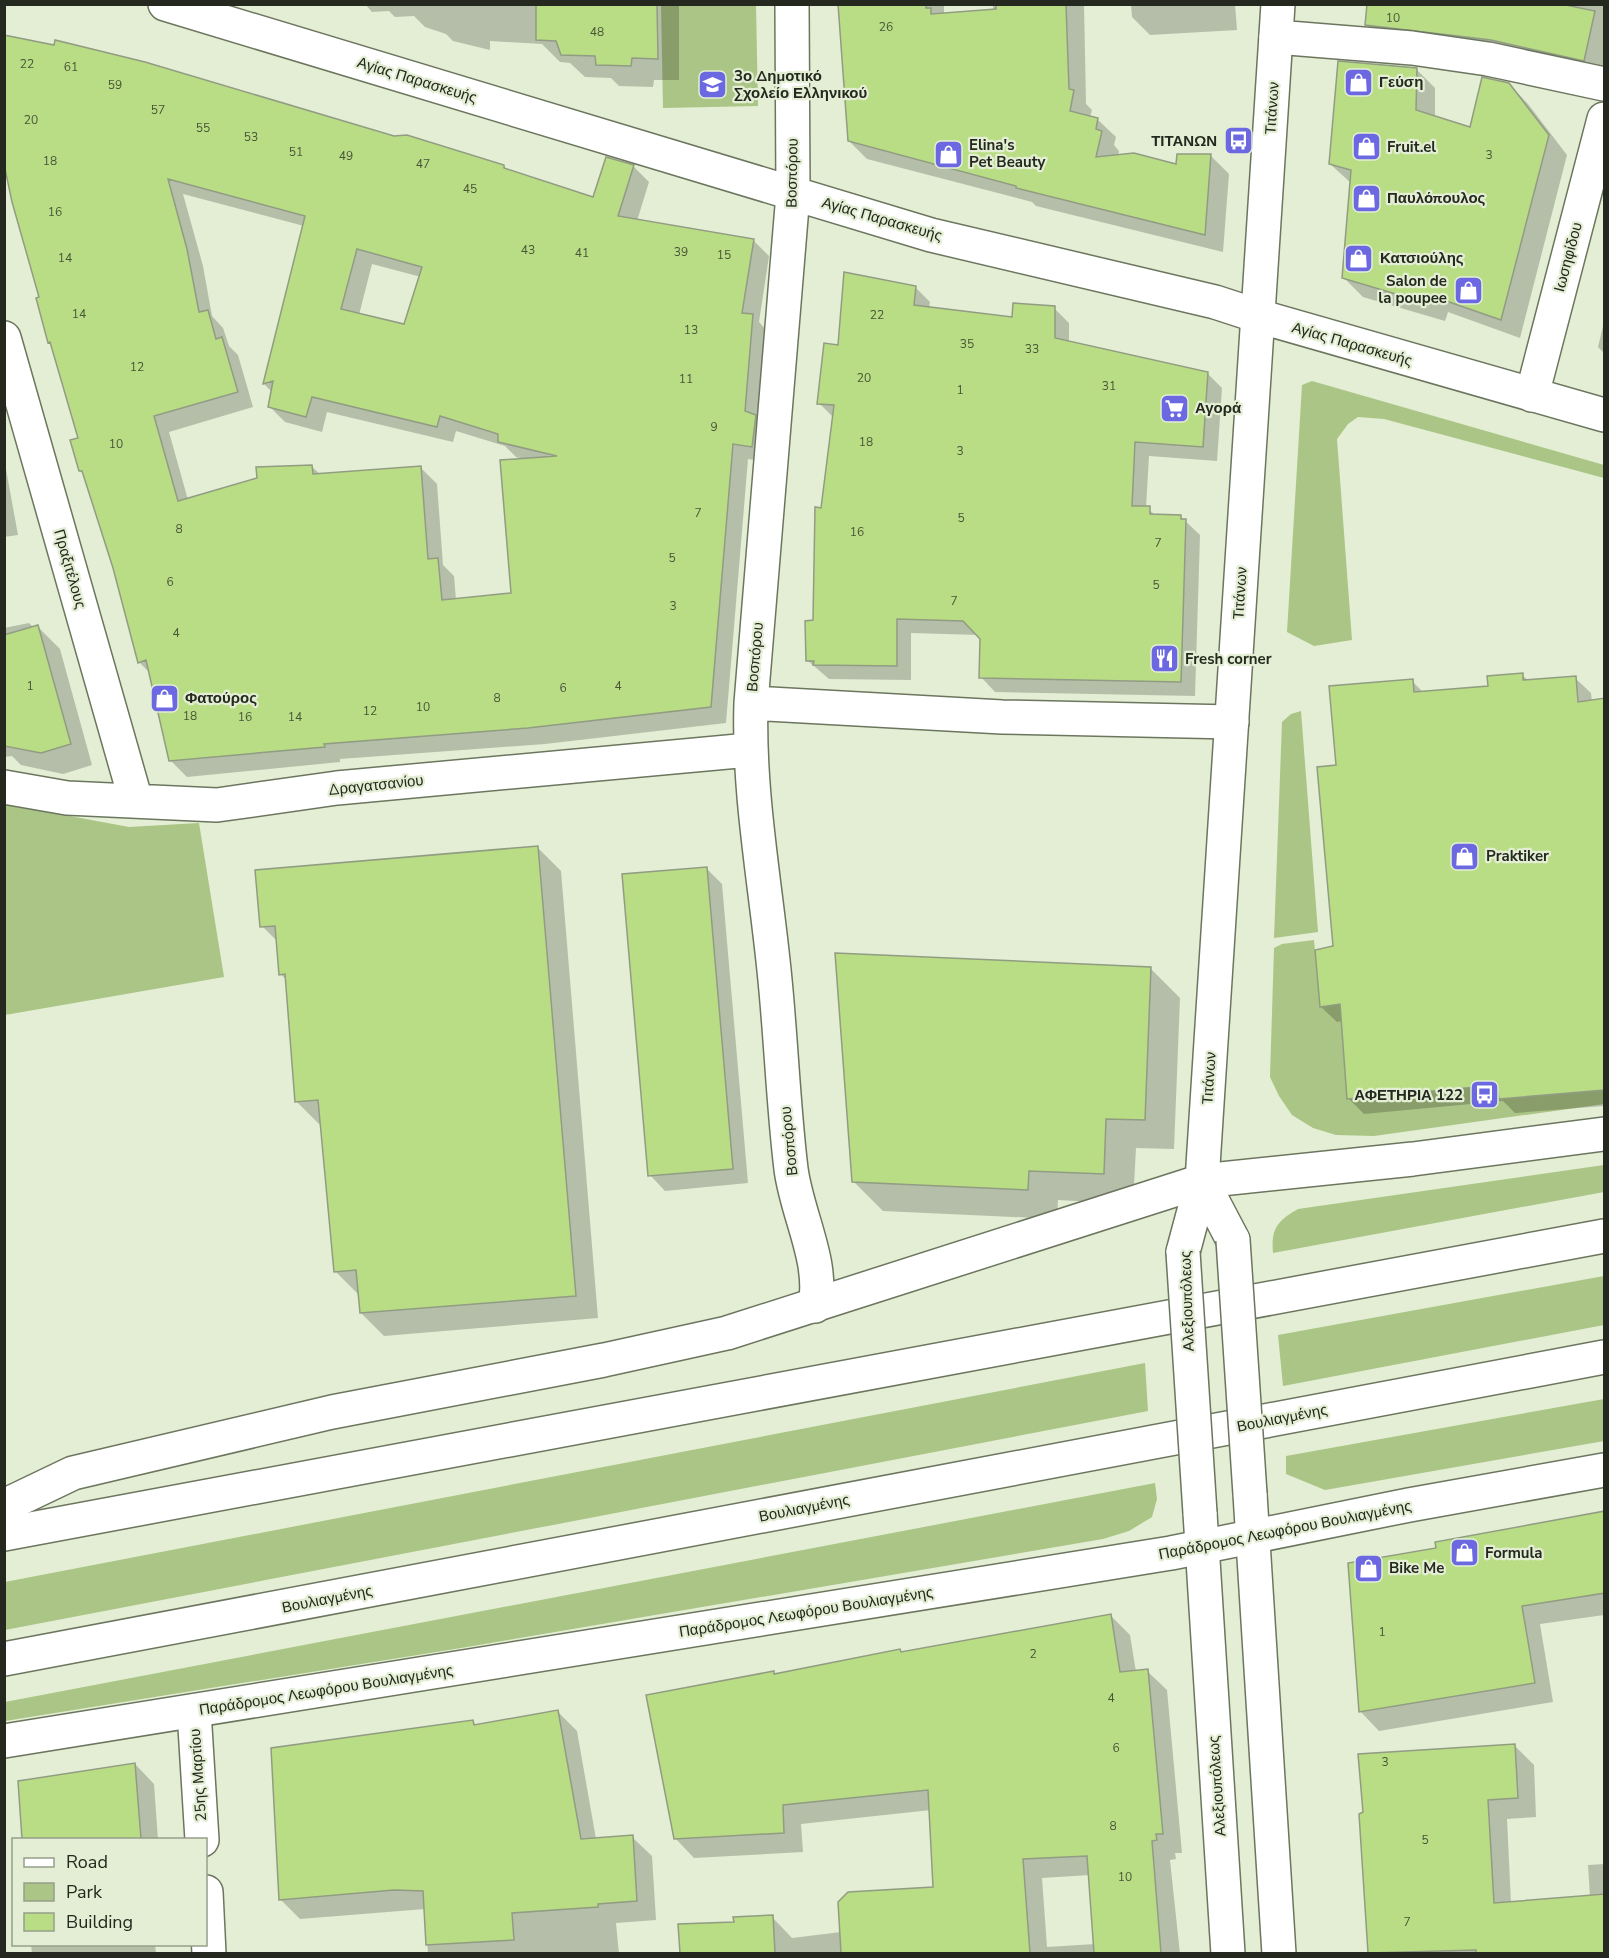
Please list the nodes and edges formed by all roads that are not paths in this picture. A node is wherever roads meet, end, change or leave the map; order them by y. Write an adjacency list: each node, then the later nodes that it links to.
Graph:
1 (165, 4): 7 (main road, Αγίας Παρασκευής)
2 (792, 4): 7 (main road, Βοσπόρου)
3 (1278, 4): 4 (main road, Τιτάνων)
4 (1276, 37): 5 (main road); 8 (main road, Τιτάνων)
5 (1605, 84)
6 (1605, 119): 10 (main road, Ιωσηφίδου)
7 (793, 194): 8 (main road, Αγίας Παρασκευής); 12 (main road, Βοσπόρου)
8 (1258, 316): 10 (main road, Αγίας Παρασκευής); 13 (main road, Τιτάνων)
9 (4, 338): 16 (main road, Πραξιτέλους)
10 (1532, 395): 11 (main road, Αγίας Παρασκευής)
11 (1605, 415)
12 (751, 703): 13 (main road); 14 (main road, Βοσπόρου)
13 (1232, 722): 18 (main road, Τιτάνων)
14 (749, 750): 16 (main road, Δραγατσανίου); 20 (main road, Βοσπόρου)
15 (4, 787): 16 (main road, Δραγατσανίου)
16 (136, 801)
17 (1605, 1134): 18 (main road)
18 (1202, 1181): 20 (main road); 25 (main road, bridge); 26 (main road, Αλεξιουπόλεως, bridge)
19 (1605, 1236): 24 (main road)
20 (814, 1306): 23 (main road)
21 (1605, 1357): 27 (main road, Βουλιαγμένης)
22 (1605, 1470): 25 (main road, Παράδρομος Λεωφόρου Βουλιαγμένης)
23 (4, 1506)
24 (4, 1534)
25 (1253, 1538): 26 (main road, Παράδρομος Λεωφόρου Βουλιαγμένης); 34 (main road)
26 (1201, 1547): 28 (main road, Παράδρομος Λεωφόρου Βουλιαγμένης); 33 (main road, Αλεξιουπόλεως)
27 (4, 1659)
28 (194, 1712): 29 (main road, Παράδρομος Λεωφόρου Βουλιαγμένης); 30 (main road, 25ης Μαρτίου)
29 (4, 1741)
30 (202, 1838)
31 (207, 1912): 32 (main road)
32 (209, 1953)
33 (1228, 1953)
34 (1279, 1953)

